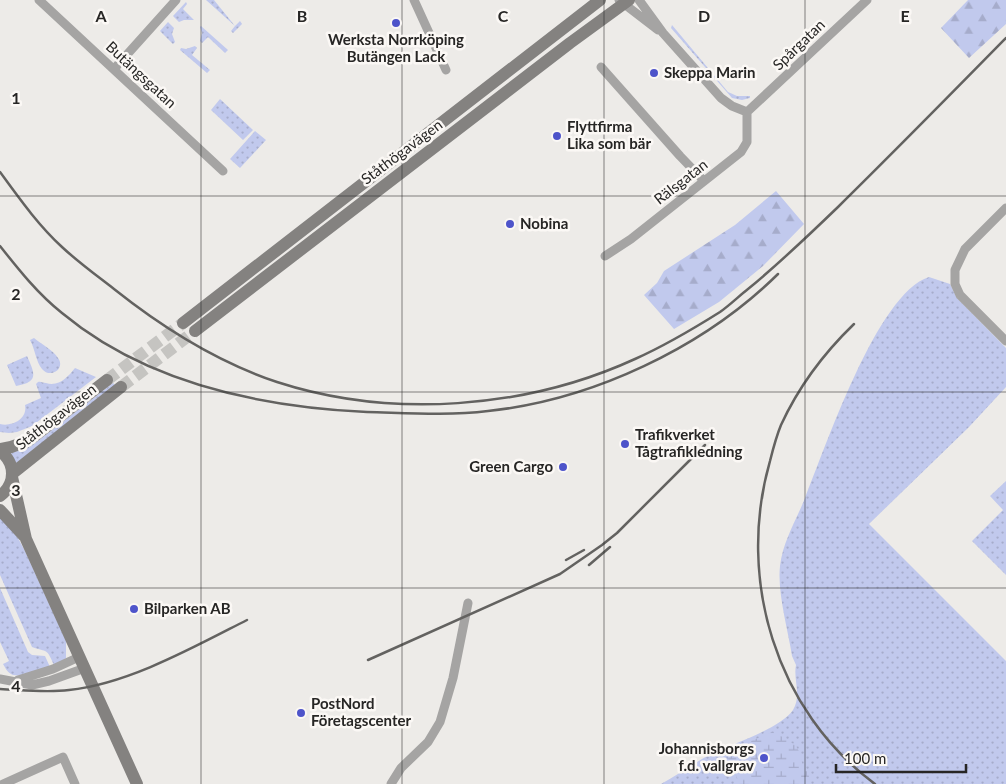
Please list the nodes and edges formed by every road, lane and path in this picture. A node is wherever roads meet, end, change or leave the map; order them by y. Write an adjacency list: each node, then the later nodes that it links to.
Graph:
1 (39, 0): 10 (street, Butängsgatan)
2 (176, 0): 10 (street)
3 (414, 0): 11 (street)
4 (600, 0): 17 (main road, Ståthögavägen)
5 (639, 0): 8 (street)
6 (867, 0): 12 (street, Spårgatan)
7 (624, 1): 8 (street); 18 (main road, Ståthögavägen)
8 (663, 33): 12 (street)
9 (601, 67): 14 (street)
10 (114, 69): 13 (street, Butängsgatan)
11 (446, 70)
12 (747, 112): 14 (street, Rälsgatan)
13 (223, 171)
14 (704, 181): 16 (street, Rälsgatan)
15 (1006, 208): 19 (street)
16 (605, 256)
17 (183, 323)
18 (195, 331)
19 (1006, 341)
20 (107, 380): 22 (main road, Ståthögavägen)
21 (121, 387): 23 (main road, Ståthögavägen)
22 (0, 450): 23 (main road)
23 (8, 484): 25 (main road)
24 (0, 510): 25 (main road)
25 (26, 539): 27 (main road)
26 (468, 603): 32 (street)
27 (82, 663): 28 (street); 31 (main road)
28 (0, 679)
29 (3, 784): 30 (street)
30 (75, 784)
31 (137, 784)
32 (390, 784)

